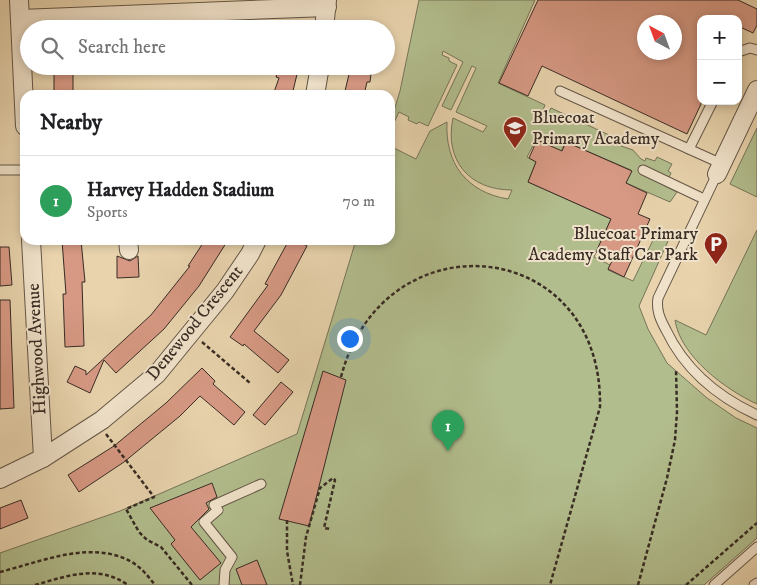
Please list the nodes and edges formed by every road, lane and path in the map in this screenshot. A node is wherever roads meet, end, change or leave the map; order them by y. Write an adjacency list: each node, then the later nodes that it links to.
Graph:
1 (19, 0): 3 (street)
2 (327, 3): 3 (street); 4 (street)
3 (20, 20)
4 (325, 20)
5 (757, 50): 6 (lane)
6 (742, 51)
7 (23, 75): 9 (street)
8 (318, 75): 10 (street)
9 (23, 90)
10 (316, 90)
11 (757, 90): 15 (street)
12 (560, 91): 14 (lane)
13 (711, 105): 14 (lane)
14 (689, 149): 15 (lane)
15 (719, 169): 19 (lane)
16 (0, 170): 17 (lane)
17 (20, 170)
18 (644, 170): 19 (lane)
19 (704, 199): 23 (lane)
20 (31, 245): 28 (street, Highwood Avenue)
21 (254, 245): 22 (street, Denewood Crescent)
22 (191, 332): 25 (path); 27 (street, Denewood Crescent)
23 (681, 354): 26 (lane); 44 (path)
24 (341, 377): 43 (path)
25 (250, 383)
26 (757, 415)
27 (97, 423): 28 (street, Denewood Crescent); 39 (path)
28 (43, 458): 29 (street, Denewood Crescent)
29 (0, 479)
30 (261, 484): 40 (lane)
31 (287, 520): 41 (path)
32 (757, 523): 45 (path)
33 (330, 530): 42 (path)
34 (757, 547): 46 (lane)
35 (0, 572): 38 (path)
36 (35, 585): 37 (path)
37 (128, 585)
38 (155, 585)
39 (192, 585)
40 (224, 585)
41 (292, 585)
42 (300, 585)
43 (550, 585)
44 (638, 585)
45 (686, 585)
46 (714, 585)

